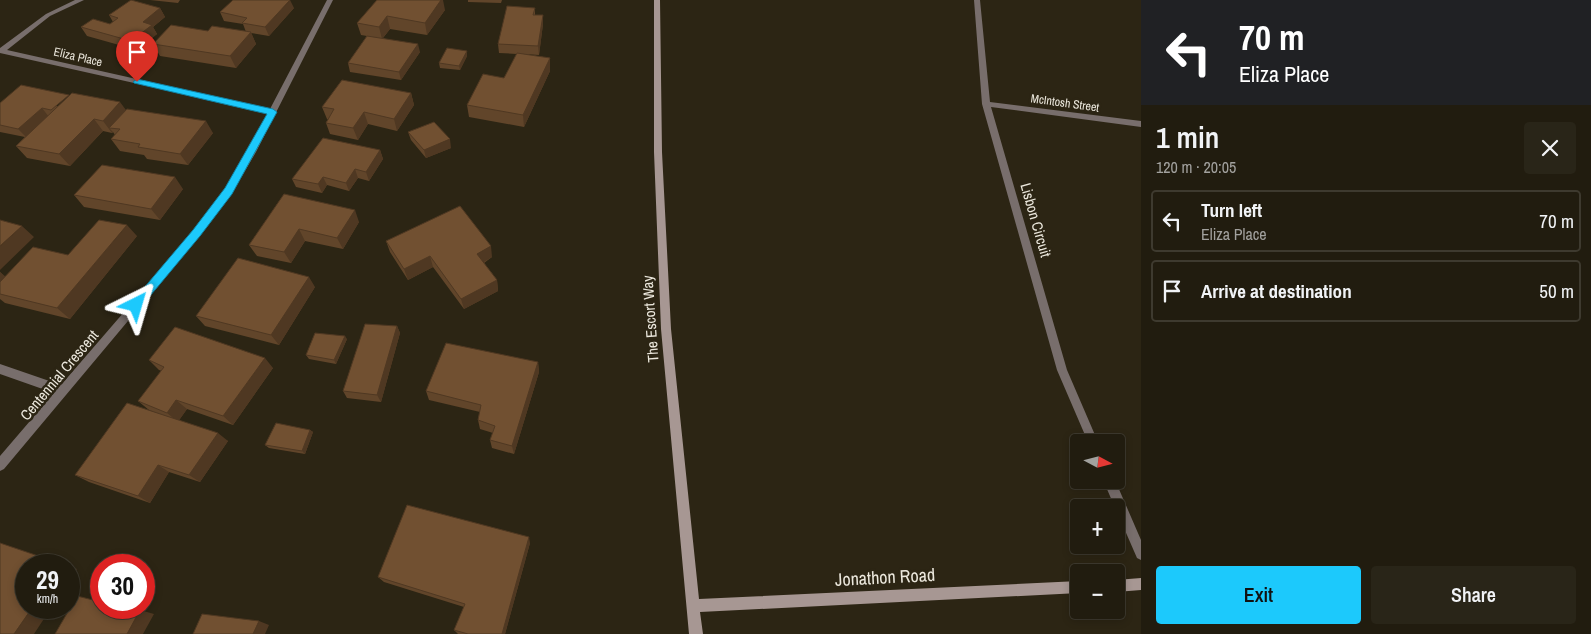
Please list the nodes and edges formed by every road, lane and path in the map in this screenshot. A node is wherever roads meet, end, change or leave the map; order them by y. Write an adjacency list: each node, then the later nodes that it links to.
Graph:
1 (81, 0): 6 (street, Eliza Place)
2 (330, 0): 6 (street, Centennial Crescent)
3 (657, 0): 17 (main road, The Escort Way)
4 (977, 0): 5 (street, Lisbon Circuit)
5 (986, 104): 7 (street, McIntosh Street); 10 (street, Lisbon Circuit)
6 (273, 112): 9 (street, Centennial Crescent)
7 (1141, 124)
8 (0, 369): 9 (street)
9 (63, 391): 11 (street, Centennial Crescent)
10 (1090, 434)
11 (0, 464)
12 (1113, 489): 13 (street)
13 (1141, 554)
14 (1141, 584): 15 (main road)
15 (1125, 585)
16 (1070, 587): 17 (main road, Jonathon Road)
17 (693, 606): 18 (main road, The Escort Way)
18 (696, 634)

